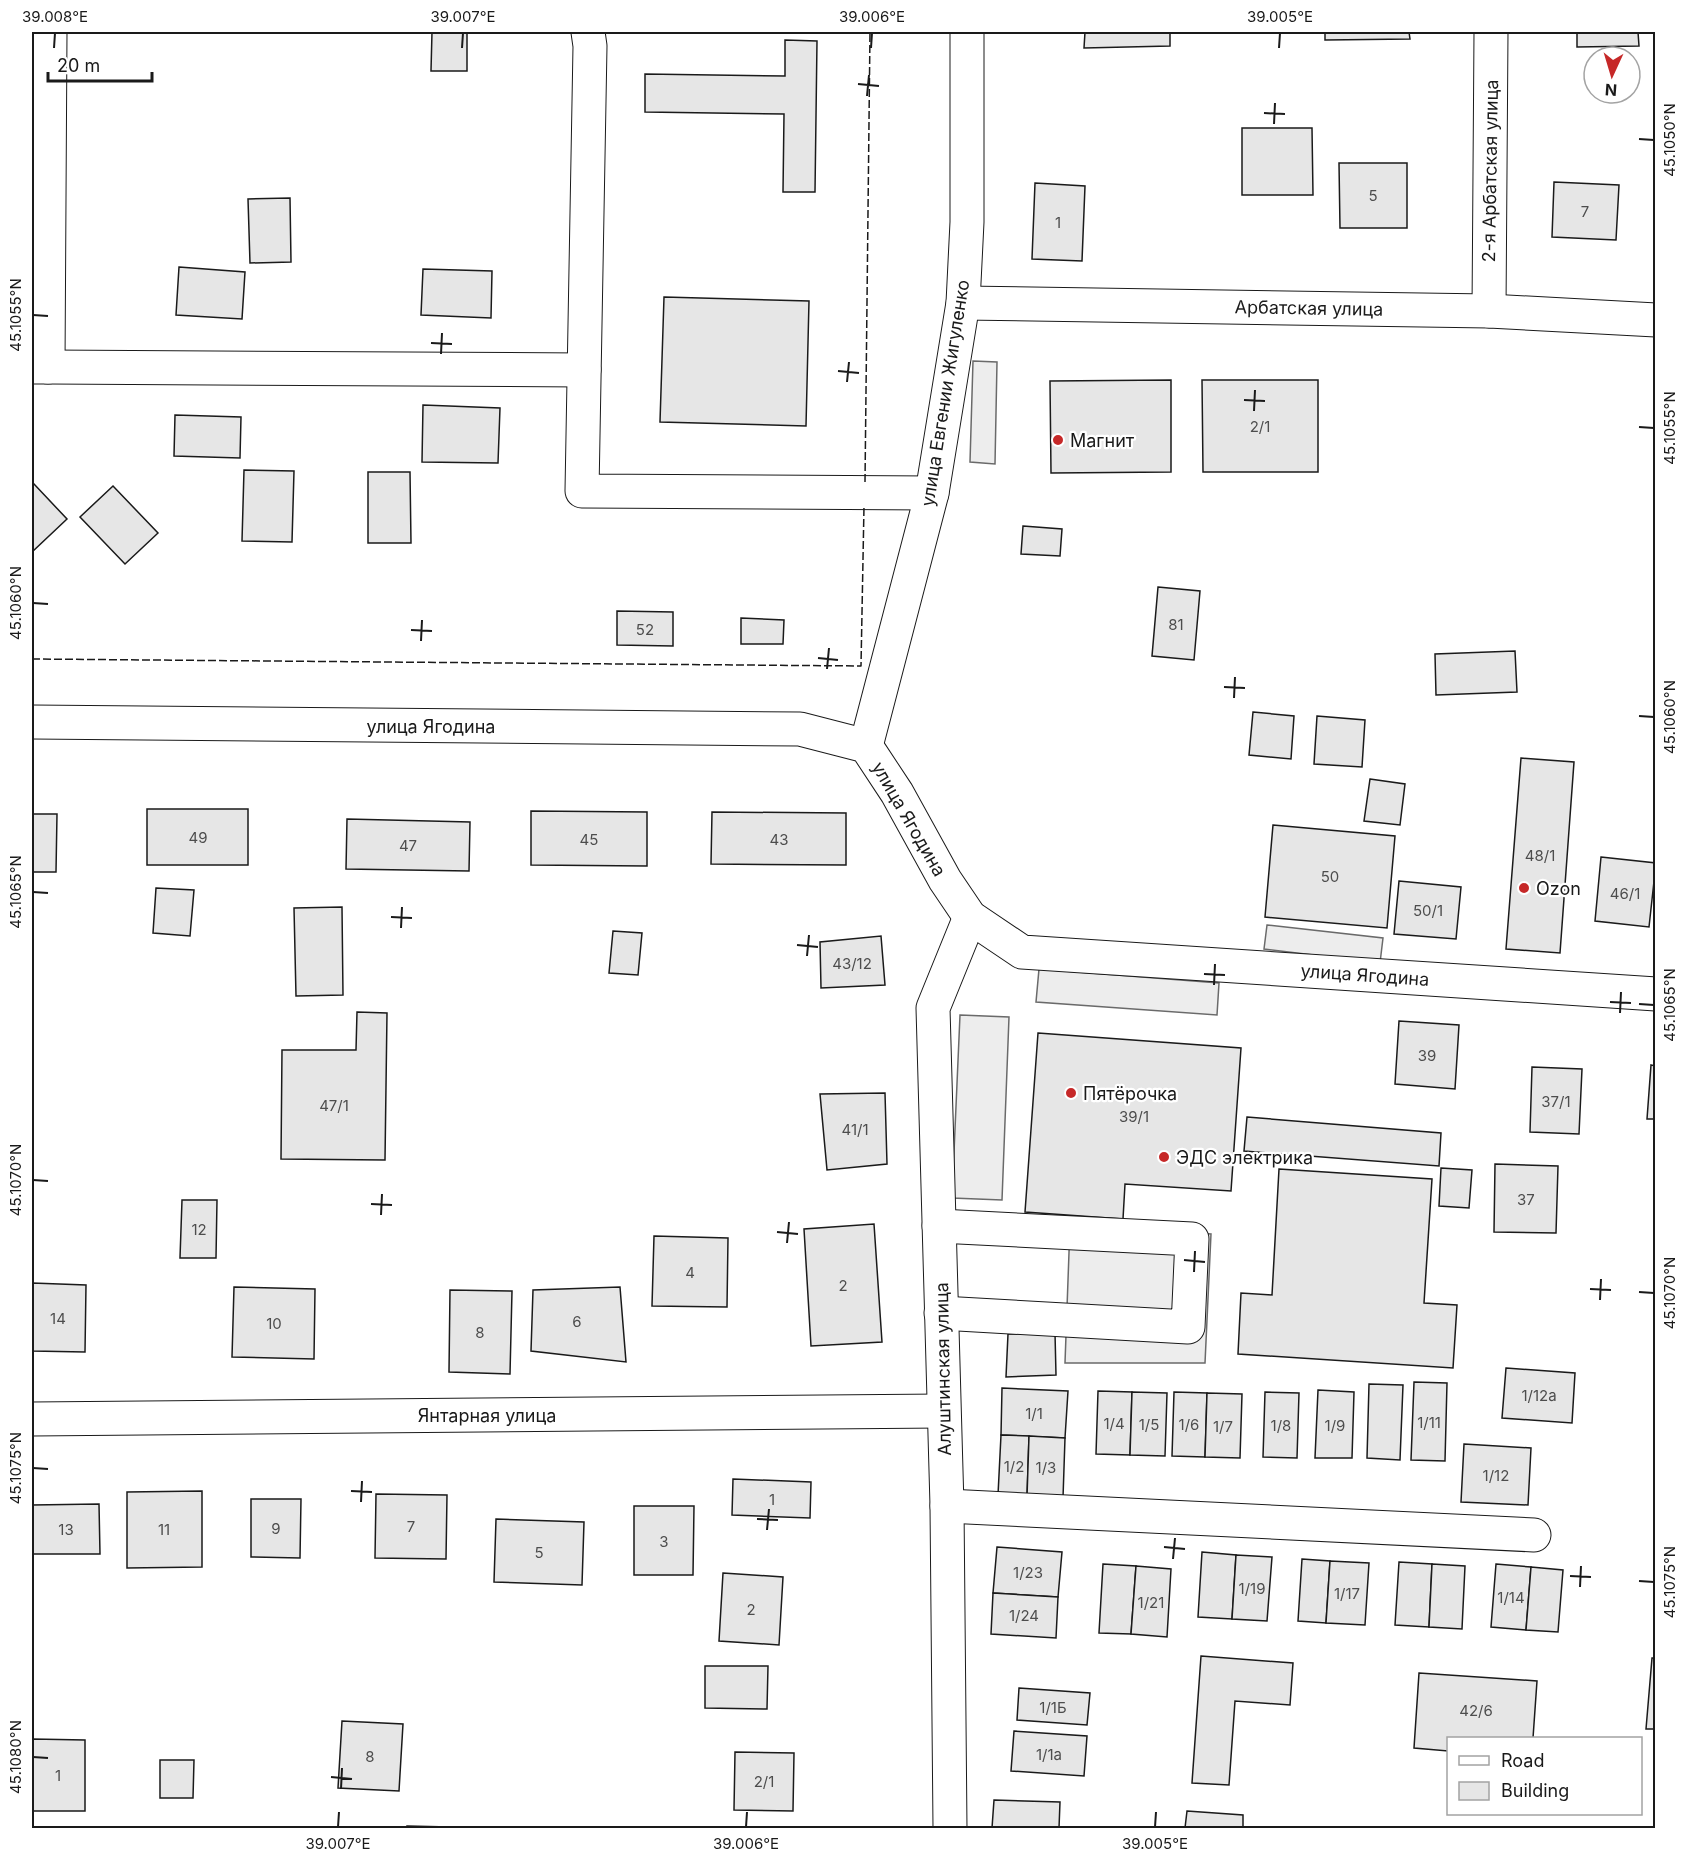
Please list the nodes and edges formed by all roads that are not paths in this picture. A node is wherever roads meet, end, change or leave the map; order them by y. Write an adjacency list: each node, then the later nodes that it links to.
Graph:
1 (50, 32): 8 (street)
2 (588, 32): 9 (street)
3 (967, 32): 5 (street, улица Евгении Жигуленко)
4 (1491, 32): 6 (street, 2-я Арбатская улица)
5 (963, 303): 6 (street, Арбатская улица); 10 (street, улица Евгении Жигуленко)
6 (1489, 311): 7 (street, Арбатская улица)
7 (1656, 320)
8 (40, 367): 9 (street)
9 (584, 370): 10 (street)
10 (932, 493): 12 (street, улица Евгении Жигуленко)
11 (32, 722): 12 (street, улица Ягодина)
12 (866, 746): 13 (street, улица Ягодина)
13 (970, 917): 14 (street, улица Ягодина); 15 (street, Алуштинская улица)
14 (1656, 994)
15 (939, 1226): 16 (street, Алуштинская улица); 16 (street)
16 (941, 1313): 17 (street, Алуштинская улица)
17 (943, 1411): 18 (street, Янтарная улица); 19 (street, Алуштинская улица)
18 (32, 1419)
19 (947, 1506): 20 (street); 21 (street, Алуштинская улица)
20 (1534, 1535)
21 (950, 1828)

